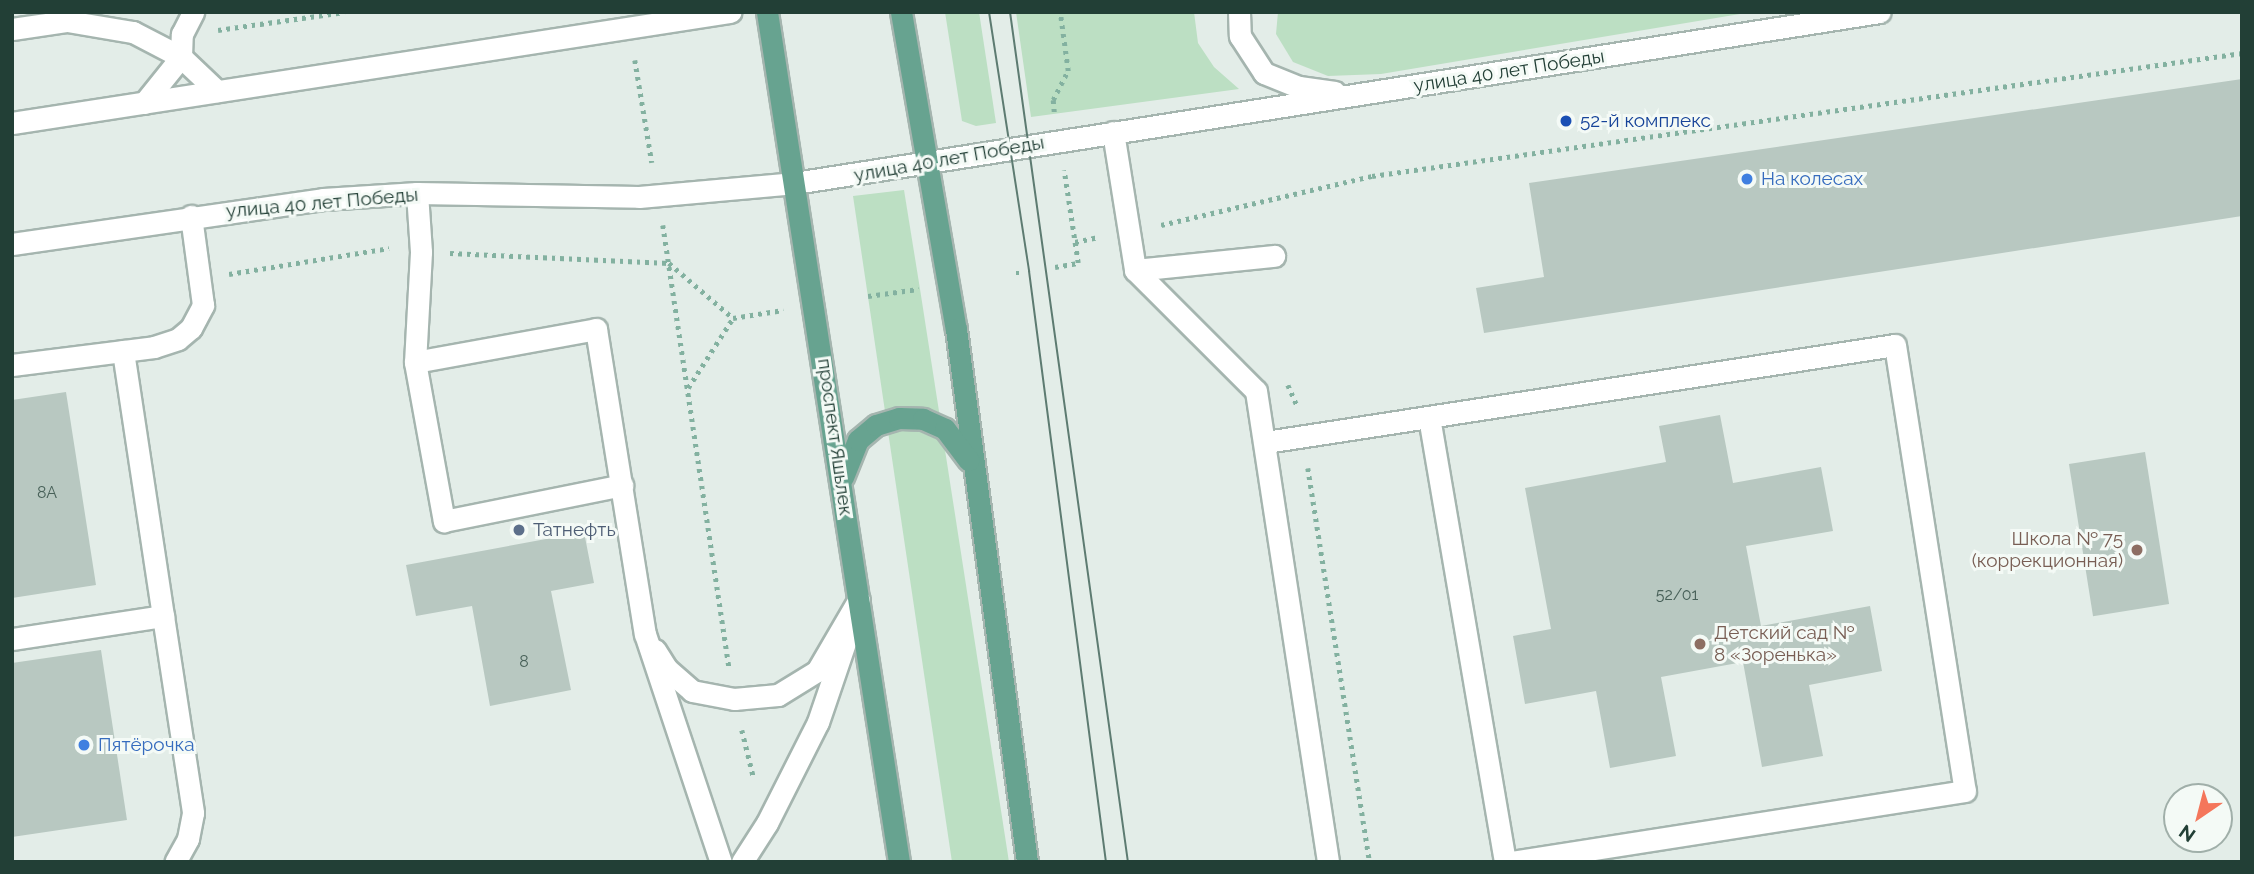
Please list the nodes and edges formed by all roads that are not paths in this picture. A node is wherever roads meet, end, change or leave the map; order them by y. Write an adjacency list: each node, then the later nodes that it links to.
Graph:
1 (730, 12): 9 (street)
2 (767, 12): 15 (main road, проспект Яшьлек)
3 (901, 12): 14 (main road)
4 (1239, 12): 10 (street)
5 (1880, 12): 10 (street, улица 40 лет Победы)
6 (189, 18): 8 (street)
7 (12, 29): 8 (street)
8 (180, 57): 9 (street); 11 (street)
9 (217, 91): 11 (street)
10 (1358, 95): 13 (street, улица 40 лет Победы)
11 (144, 103): 12 (street)
12 (12, 123)
13 (1113, 132): 14 (street, улица 40 лет Победы); 20 (street)
14 (928, 165): 15 (street, улица 40 лет Победы); 26 (main road)
15 (794, 183): 16 (street, улица 40 лет Победы); 27 (main road, проспект Яшьлек)
16 (417, 193): 17 (street, улица 40 лет Победы); 22 (street)
17 (191, 216): 18 (street, улица 40 лет Победы); 21 (street)
18 (12, 244)
19 (1274, 256): 20 (street)
20 (1135, 270): 25 (street)
21 (123, 351): 23 (street); 30 (street)
22 (415, 362): 28 (street); 28 (street)
23 (12, 365)
24 (1430, 417): 25 (street); 39 (street); 39 (street)
25 (1266, 442): 38 (street)
26 (971, 468): 27 (main road); 37 (main road)
27 (842, 484): 29 (main road, проспект Яшьлек)
28 (622, 485): 31 (street)
29 (859, 599): 31 (street); 35 (street); 36 (main road, проспект Яшьлек)
30 (163, 616): 32 (street); 33 (street)
31 (645, 634): 34 (street)
32 (12, 639)
33 (175, 862)
34 (721, 862)
35 (742, 862)
36 (899, 862)
37 (1027, 862)
38 (1328, 862)
39 (1507, 862)

